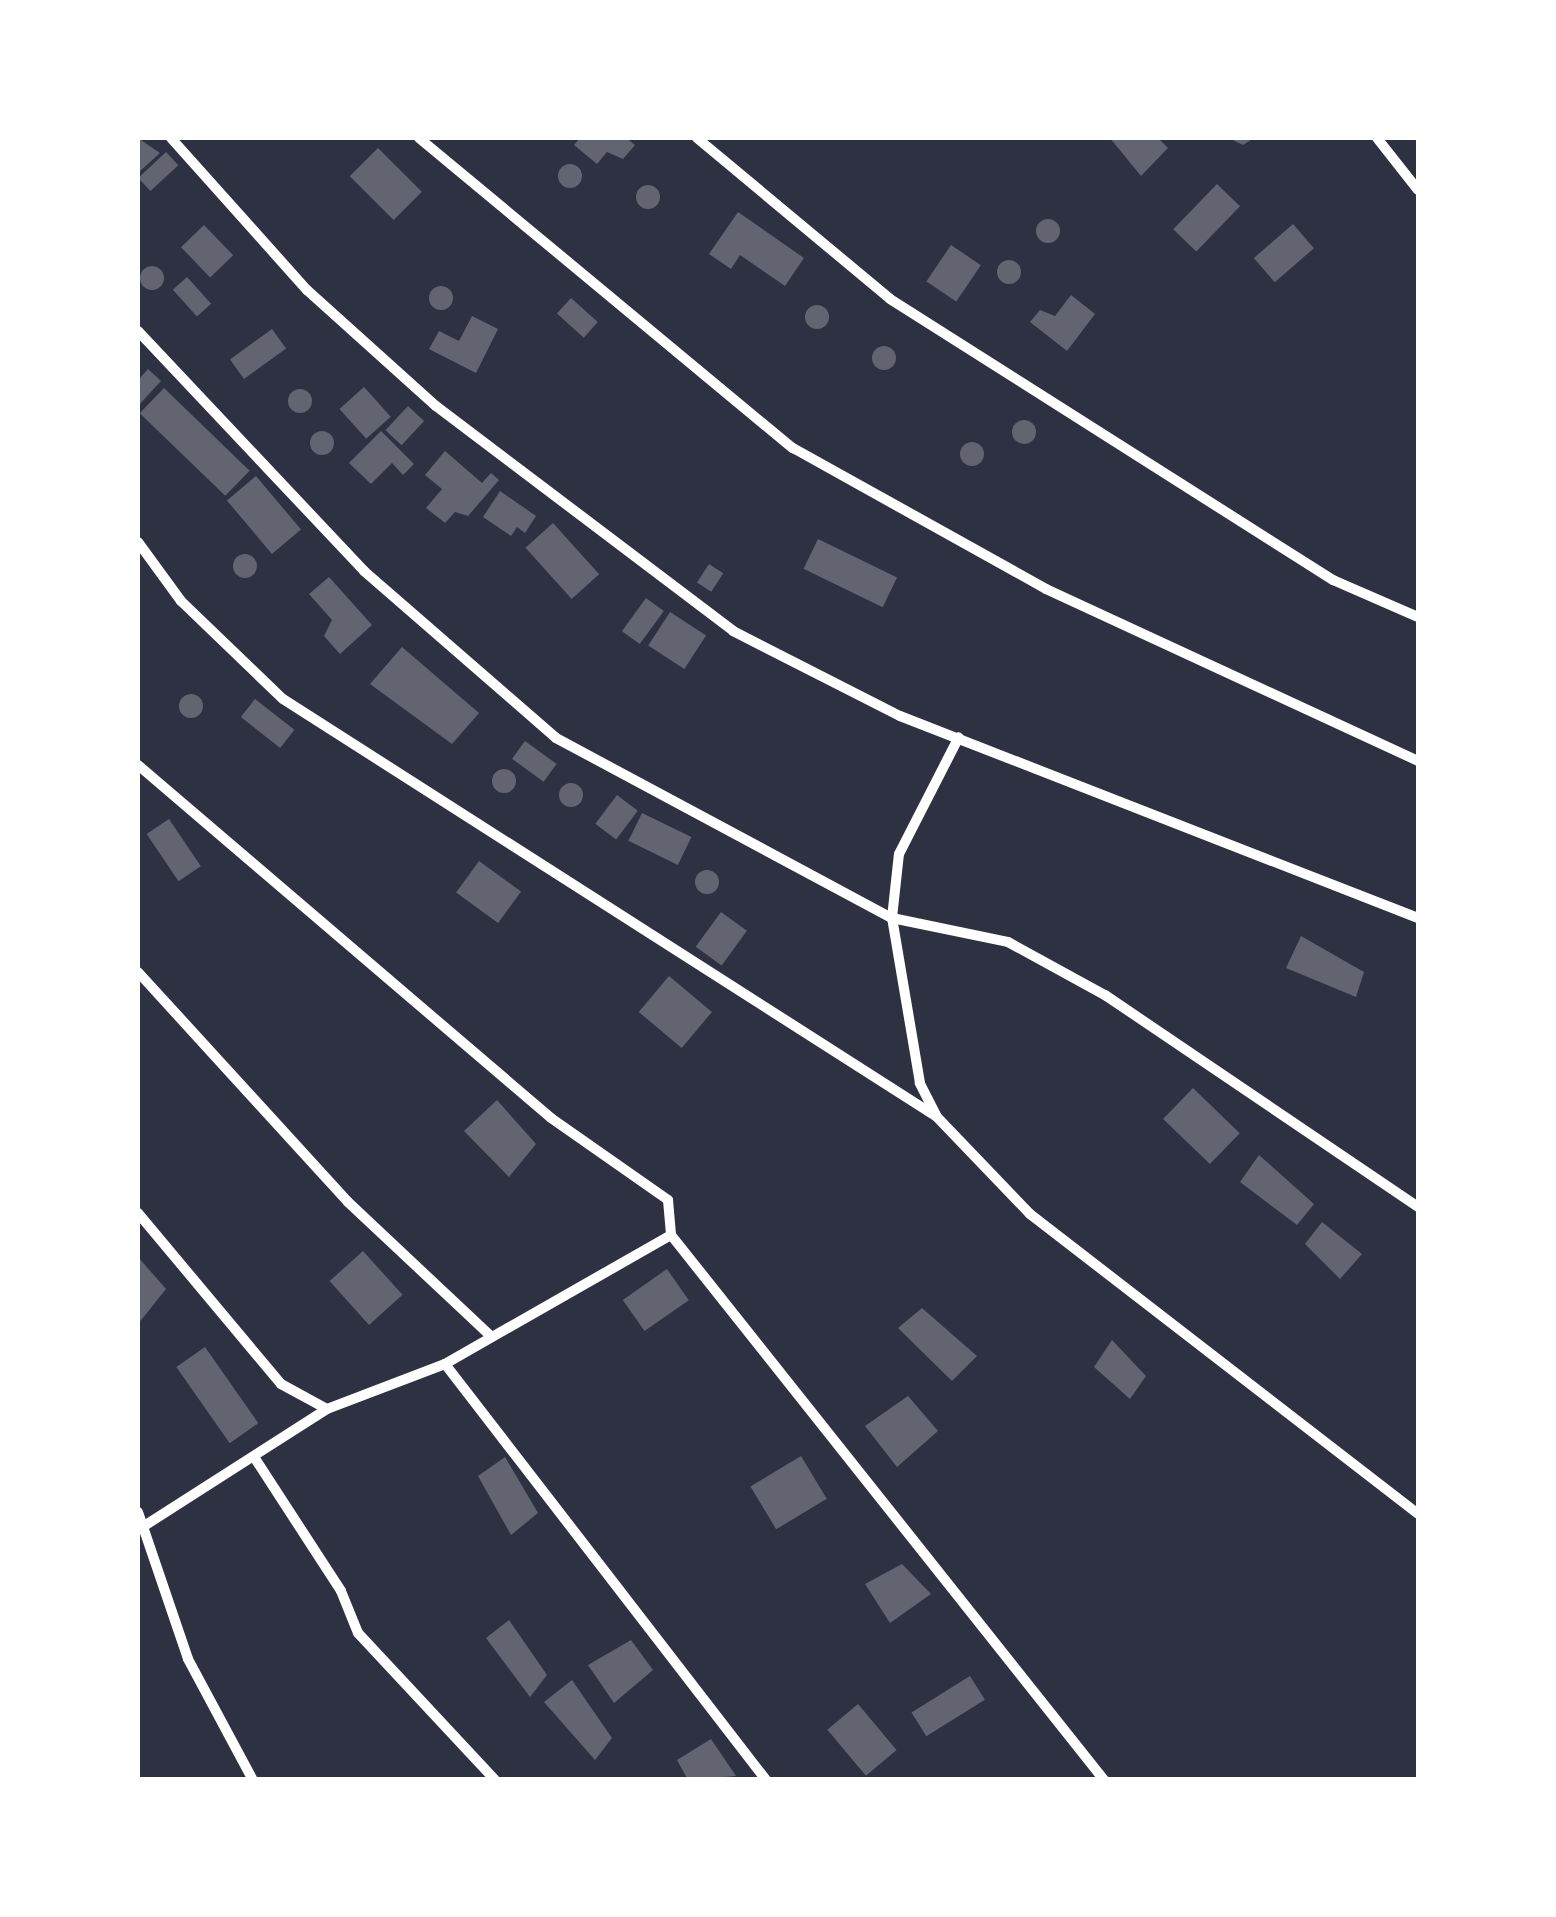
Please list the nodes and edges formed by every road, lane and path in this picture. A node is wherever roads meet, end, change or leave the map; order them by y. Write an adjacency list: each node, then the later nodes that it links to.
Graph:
1 (171, 138): 9 (street)
2 (419, 138): 10 (street)
3 (697, 138): 8 (street)
4 (1377, 138): 5 (street)
5 (1418, 190)
6 (138, 331): 12 (street)
7 (138, 542): 15 (street)
8 (1418, 617)
9 (958, 737): 12 (street); 13 (street)
10 (1418, 761)
11 (138, 765): 18 (street)
12 (892, 918): 15 (street); 16 (street)
13 (1418, 918)
14 (138, 972): 19 (street)
15 (937, 1117): 24 (street)
16 (1418, 1207)
17 (138, 1213): 21 (street)
18 (670, 1235): 19 (street); 29 (street)
19 (492, 1337): 20 (street)
20 (445, 1364): 21 (street); 28 (street)
21 (327, 1409): 22 (street)
22 (256, 1460): 25 (street); 27 (street)
23 (138, 1512): 25 (street)
24 (1418, 1514)
25 (141, 1528): 26 (street)
26 (252, 1780)
27 (495, 1780)
28 (766, 1780)
29 (1104, 1780)

